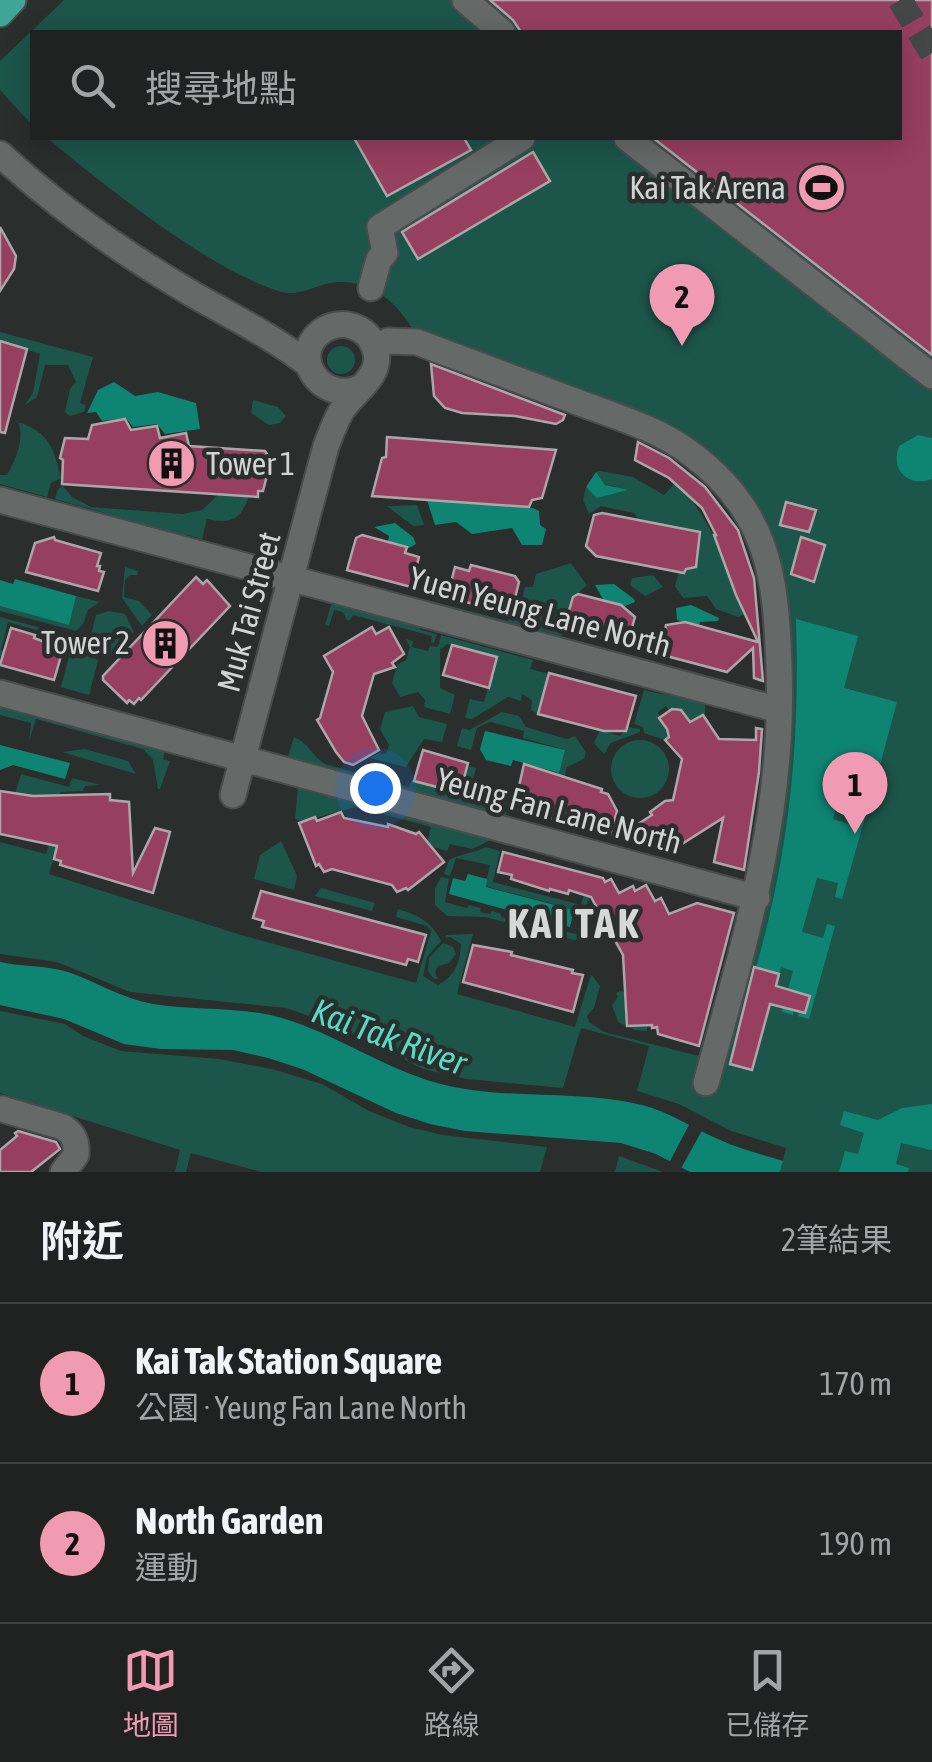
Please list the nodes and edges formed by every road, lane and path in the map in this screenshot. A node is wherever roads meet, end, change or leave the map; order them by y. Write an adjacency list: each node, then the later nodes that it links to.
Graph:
1 (13, 0): 3 (main road)
2 (465, 0): 4 (street)
3 (0, 14)
4 (500, 30)
5 (519, 140): 8 (street)
6 (630, 140): 13 (street)
7 (0, 155): 9 (street)
8 (370, 288)
9 (257, 328): 10 (street); 12 (street)
10 (318, 335): 11 (street); 12 (street)
11 (375, 348): 15 (street, Muk Tai Street); 23 (street)
12 (309, 365): 14 (street)
13 (932, 376)
14 (324, 388): 15 (street); 16 (street, Muk Tai Street)
15 (357, 389): 16 (street, Muk Tai Street)
16 (326, 446): 18 (street, Muk Tai Street)
17 (0, 500): 18 (street, Yuen Yeung Lane North)
18 (291, 579): 20 (street, Yuen Yeung Lane North); 21 (street, Muk Tai Street)
19 (0, 694): 21 (street, Yeung Fan Lane North)
20 (772, 708)
21 (243, 760): 22 (street, Muk Tai Street); 23 (street, Yeung Fan Lane North)
22 (233, 795)
23 (750, 896): 24 (street)
24 (706, 1083)
25 (2, 1109): 26 (street)
26 (64, 1172)

